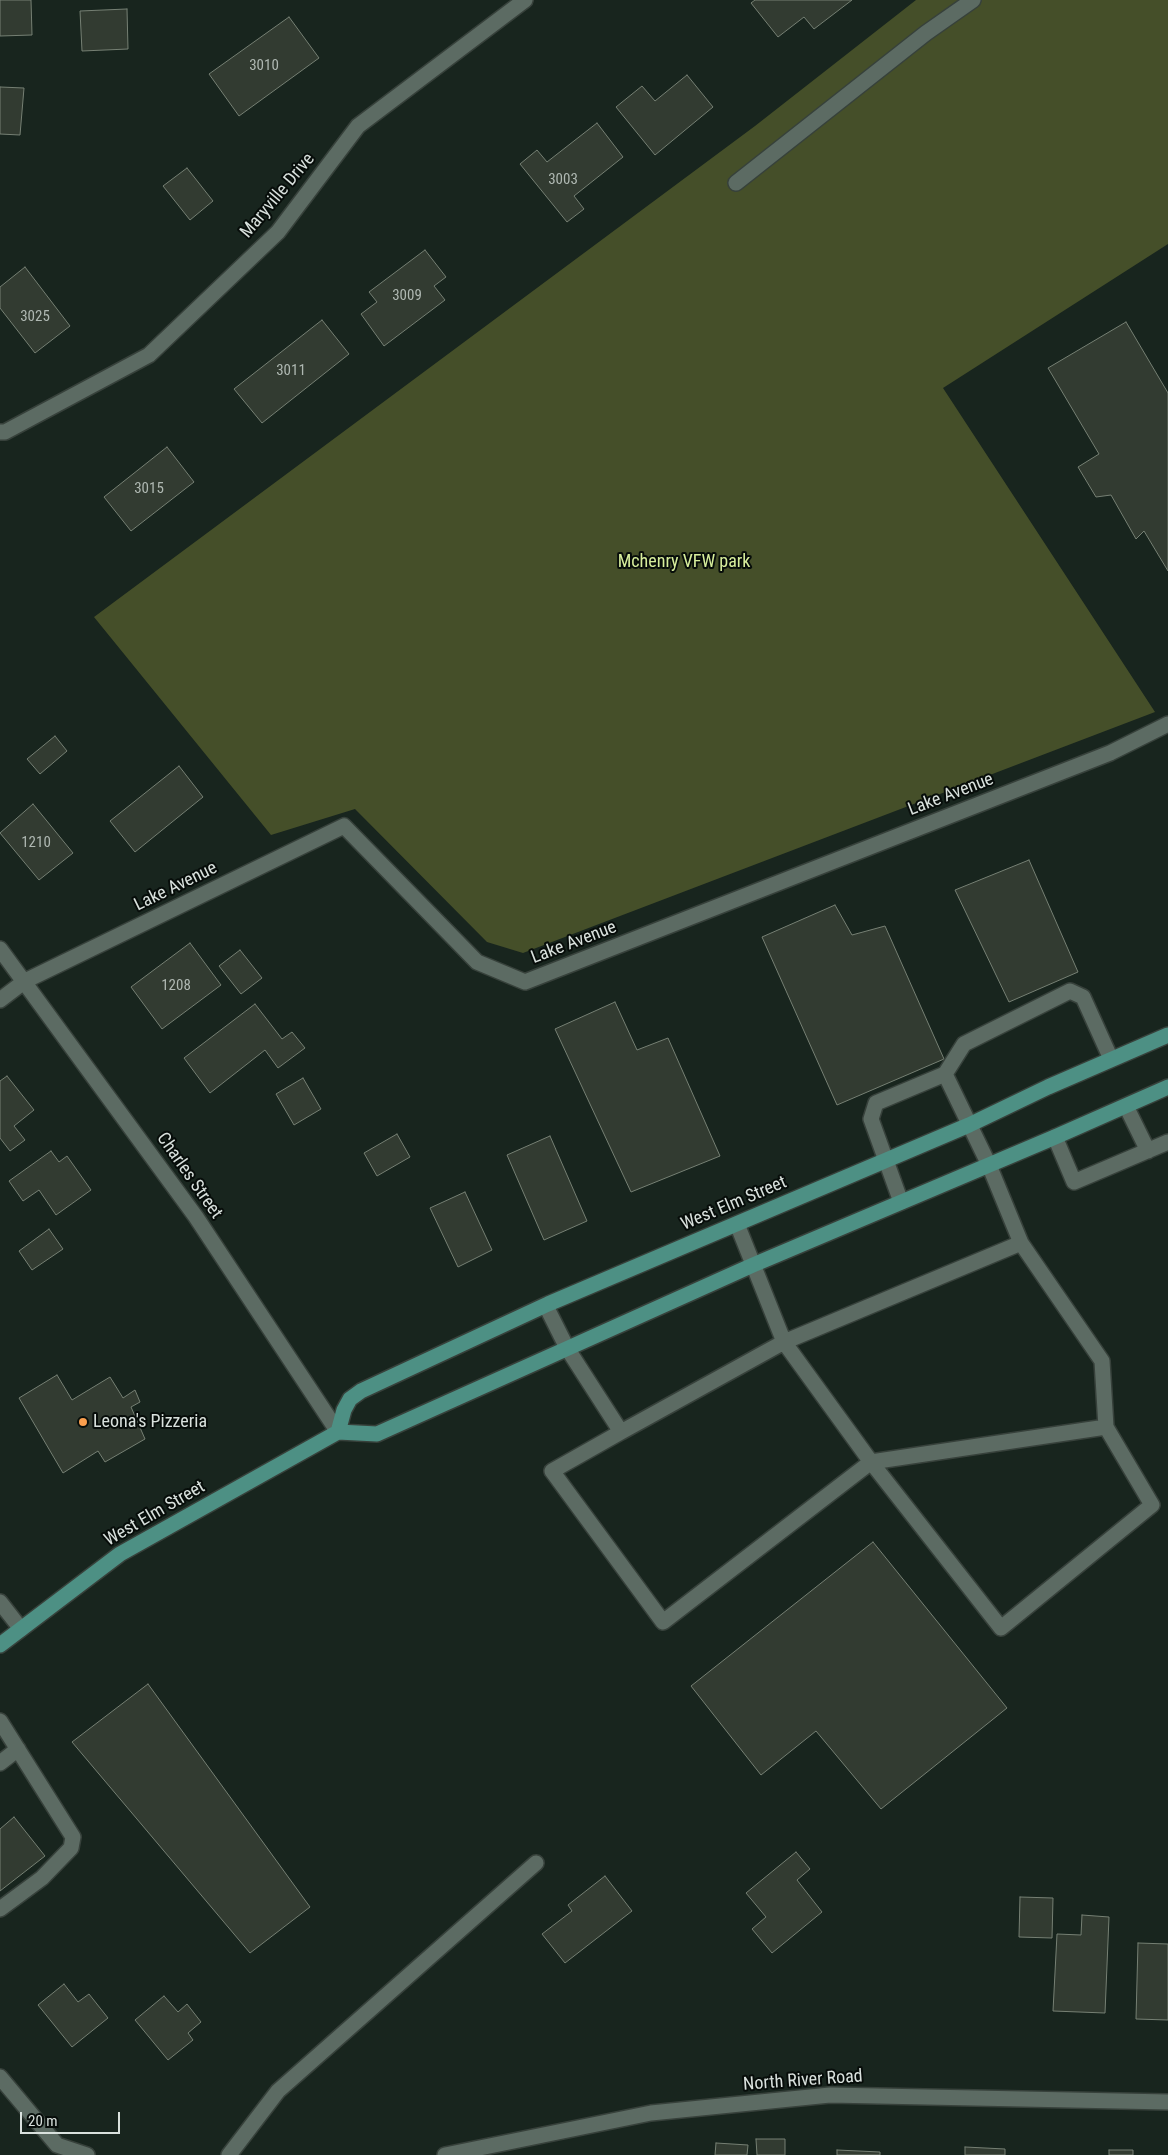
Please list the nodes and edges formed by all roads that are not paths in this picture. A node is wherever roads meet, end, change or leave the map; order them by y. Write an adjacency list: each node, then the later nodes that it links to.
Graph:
1 (525, 0): 4 (street, Maryville Drive)
2 (972, 0): 3 (street)
3 (736, 183)
4 (0, 432)
5 (1168, 724): 7 (street, Lake Avenue)
6 (0, 949): 7 (street, Charles Street)
7 (26, 982): 8 (street, Lake Avenue); 28 (street, Charles Street)
8 (0, 1000)
9 (1168, 1035): 10 (main road, West Elm Street)
10 (1111, 1059): 11 (street); 14 (main road, West Elm Street)
11 (945, 1074): 14 (street); 18 (street)
12 (1168, 1087): 13 (main road)
13 (1126, 1106): 15 (main road); 17 (street)
14 (969, 1125): 18 (main road, West Elm Street); 19 (street)
15 (1055, 1137): 17 (street); 19 (main road)
16 (1168, 1142): 17 (street)
17 (1148, 1151)
18 (884, 1160): 20 (street); 21 (main road, West Elm Street)
19 (989, 1165): 20 (main road); 22 (street)
20 (901, 1202): 23 (main road)
21 (737, 1224): 23 (street); 24 (main road, West Elm Street)
22 (1021, 1243): 25 (street); 27 (street)
23 (753, 1265): 25 (street); 26 (main road)
24 (546, 1306): 26 (street); 28 (main road, West Elm Street)
25 (784, 1342): 29 (street); 30 (street)
26 (567, 1348): 28 (main road); 29 (street)
27 (1106, 1427): 30 (street); 30 (street)
28 (338, 1432): 32 (main road, West Elm Street)
29 (621, 1432): 30 (street)
30 (871, 1462)
31 (0, 1602): 32 (street)
32 (21, 1629): 33 (main road, West Elm Street)
33 (0, 1645)
34 (0, 1720): 35 (street)
35 (18, 1749): 36 (street); 38 (street)
36 (0, 1763)
37 (536, 1864): 42 (street)
38 (0, 1909)
39 (0, 2077): 41 (street)
40 (1168, 2102): 43 (street, North River Road)
41 (87, 2155)
42 (229, 2155)
43 (445, 2155)

